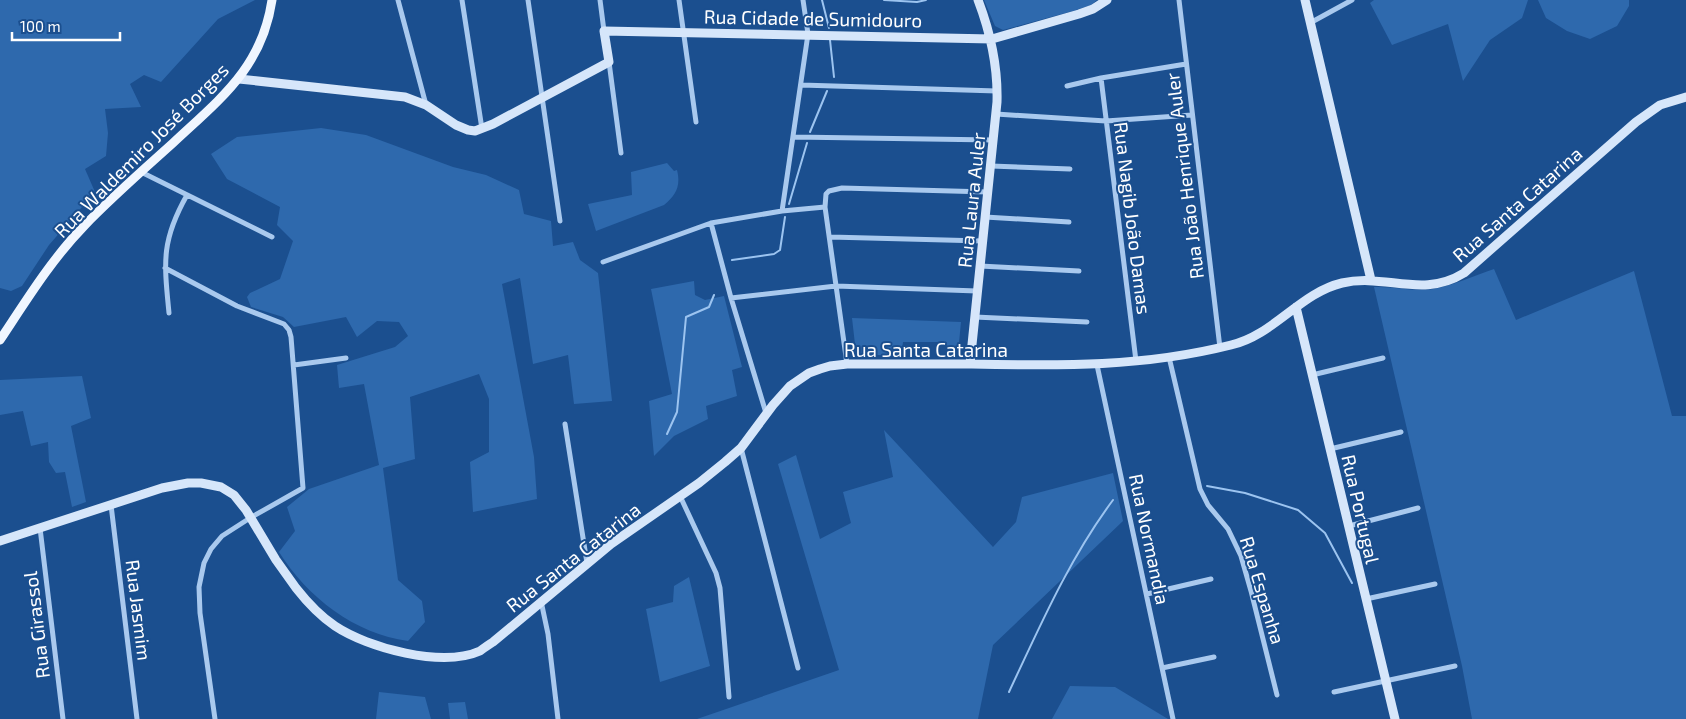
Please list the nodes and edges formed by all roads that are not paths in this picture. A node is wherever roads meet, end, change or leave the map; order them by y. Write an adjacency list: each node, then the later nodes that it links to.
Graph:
1 (272, 0): 21 (main road, Rua Waldemiro José Borges)
2 (398, 0): 27 (street)
3 (462, 0): 32 (street)
4 (528, 0): 25 (street)
5 (600, 0): 14 (street)
6 (679, 0): 15 (street)
7 (803, 0): 16 (street)
8 (978, 0): 17 (street, Rua Laura Auler)
9 (1107, 0): 17 (street, Rua Cidade de Sumidouro)
10 (1179, 0): 19 (street, Rua João Henrique Auler)
11 (1305, 0): 13 (street)
12 (1352, 0): 13 (street)
13 (1310, 23): 54 (street)
14 (604, 31): 15 (street, Rua Cidade de Sumidouro); 18 (street)
15 (683, 32): 16 (street, Rua Cidade de Sumidouro); 31 (street)
16 (808, 34): 17 (street, Rua Cidade de Sumidouro); 22 (street)
17 (992, 39): 24 (street, Rua Laura Auler)
18 (609, 62): 25 (street); 35 (street)
19 (1186, 64): 20 (street); 29 (street, Rua João Henrique Auler)
20 (1101, 78): 23 (street); 30 (street, Rua Nagib João Damas)
21 (239, 79): 27 (street); 38 (main road, Rua Waldemiro José Borges)
22 (801, 85): 24 (street); 33 (street)
23 (1067, 86)
24 (997, 91): 28 (street, Rua Laura Auler)
25 (542, 97): 32 (street); 44 (street)
26 (1686, 97): 54 (street, Rua Santa Catarina)
27 (426, 105): 32 (street)
28 (996, 114): 30 (street); 34 (street, Rua Laura Auler)
29 (1192, 115): 30 (street); 63 (street, Rua João Henrique Auler)
30 (1106, 120): 67 (street, Rua Nagib João Damas)
31 (696, 122)
32 (482, 129)
33 (794, 137): 34 (street); 42 (street)
34 (994, 140): 36 (street, Rua Laura Auler)
35 (621, 153)
36 (991, 166): 37 (street); 39 (street, Rua Laura Auler)
37 (1070, 169)
38 (141, 172): 40 (street); 62 (main road, Rua Waldemiro José Borges)
39 (988, 192): 41 (street); 43 (street, Rua Laura Auler)
40 (187, 195): 47 (street); 52 (street)
41 (825, 207): 42 (street); 48 (street)
42 (782, 211): 46 (street)
43 (985, 216): 45 (street); 49 (street, Rua Laura Auler)
44 (560, 221)
45 (1069, 222)
46 (711, 223): 50 (street); 57 (street)
47 (272, 236)
48 (830, 236): 49 (street); 55 (street)
49 (983, 241): 51 (street, Rua Laura Auler)
50 (604, 262)
51 (980, 266): 53 (street); 56 (street, Rua Laura Auler)
52 (165, 268): 59 (street); 70 (street)
53 (1079, 270)
54 (1371, 280): 58 (street, Rua Santa Catarina)
55 (836, 286): 56 (street); 57 (street); 68 (street)
56 (978, 291): 60 (street, Rua Laura Auler)
57 (731, 298): 73 (street)
58 (1296, 307): 63 (street, Rua Santa Catarina); 72 (street, Rua Portugal)
59 (169, 313)
60 (975, 317): 61 (street); 69 (street, Rua Laura Auler)
61 (1087, 322)
62 (0, 340)
63 (1220, 348): 64 (street, Rua Santa Catarina)
64 (1168, 356): 67 (street, Rua Santa Catarina); 97 (street, Rua Espanha)
65 (346, 358): 70 (street)
66 (1383, 358): 72 (street)
67 (1136, 362): 71 (street, Rua Santa Catarina)
68 (848, 364): 69 (street, Rua Santa Catarina); 73 (street, Rua Santa Catarina)
69 (970, 364): 71 (street, Rua Santa Catarina)
70 (294, 365): 81 (street)
71 (1097, 365): 88 (street, Rua Normandia)
72 (1312, 374): 77 (street, Rua Portugal)
73 (766, 413): 76 (street, Rua Santa Catarina)
74 (565, 424): 85 (street)
75 (1401, 432): 77 (street)
76 (741, 448): 78 (street, Rua Santa Catarina); 93 (street)
77 (1330, 449): 82 (street, Rua Portugal)
78 (680, 496): 85 (street, Rua Santa Catarina); 98 (street)
79 (110, 504): 81 (street, Rua Santa Catarina); 83 (street, Rua Santa Catarina); 100 (street, Rua Jasmim)
80 (1418, 508): 82 (street)
81 (250, 518): 90 (street, Rua Santa Catarina); 101 (street)
82 (1348, 526): 89 (street, Rua Portugal)
83 (40, 527): 84 (street, Rua Santa Catarina); 99 (street, Rua Girassol)
84 (0, 541)
85 (587, 563): 90 (street, Rua Santa Catarina)
86 (1211, 580): 88 (street)
87 (1435, 584): 89 (street)
88 (1146, 594): 94 (street, Rua Normandia)
89 (1366, 599): 95 (street, Rua Portugal)
90 (541, 601): 102 (street)
91 (1214, 657): 94 (street)
92 (1455, 666): 95 (street)
93 (798, 668)
94 (1162, 668): 103 (street, Rua Normandia)
95 (1386, 681): 96 (street); 104 (street, Rua Portugal)
96 (1334, 692)
97 (1277, 695)
98 (729, 697)
99 (63, 719)
100 (137, 719)
101 (215, 719)
102 (558, 719)
103 (1174, 719)
104 (1395, 719)

